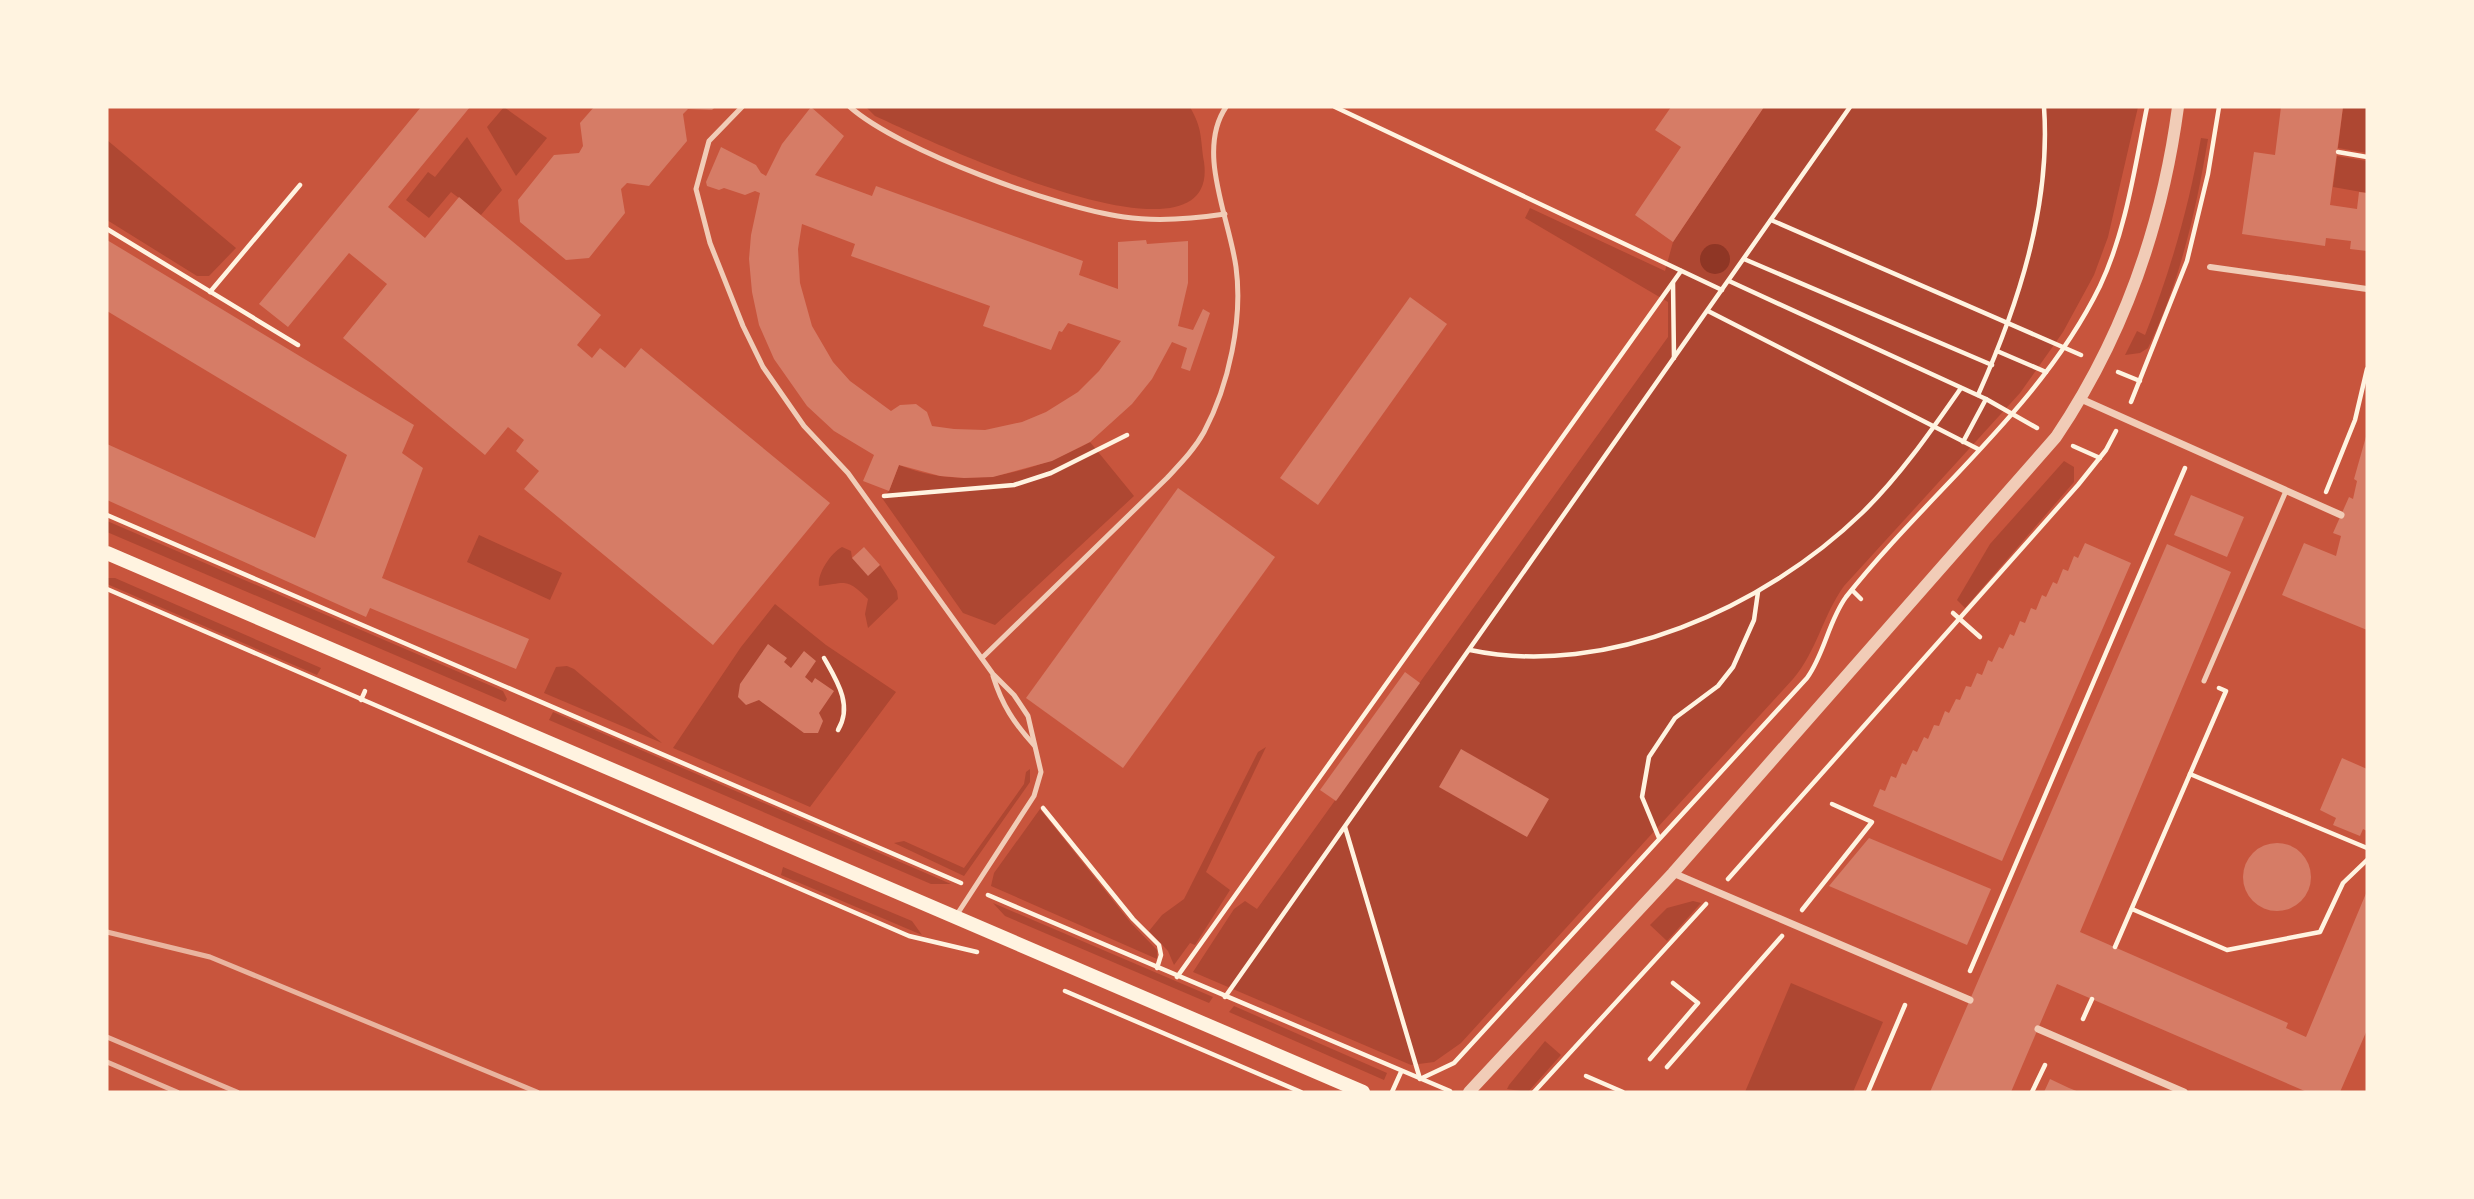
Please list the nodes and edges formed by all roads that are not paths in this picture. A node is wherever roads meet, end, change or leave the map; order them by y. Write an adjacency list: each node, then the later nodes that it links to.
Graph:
1 (742, 107): 12 (lane)
2 (850, 107): 5 (lane)
3 (1226, 107): 5 (lane)
4 (2178, 107): 8 (street)
5 (1225, 214): 12 (lane)
6 (2210, 267): 7 (street)
7 (2367, 289)
8 (2081, 400): 9 (street); 16 (street)
9 (2286, 491): 10 (street); 14 (lane)
10 (2341, 515)
11 (107, 553): 17 (main road)
12 (982, 658): 13 (lane)
13 (993, 674): 15 (lane); 15 (lane)
14 (2204, 681)
15 (1036, 747): 17 (lane)
16 (1673, 873): 18 (street); 21 (street)
17 (956, 916): 20 (main road)
18 (1970, 1000)
19 (2038, 1029): 22 (street)
20 (1363, 1092)
21 (1469, 1092)
22 (2184, 1092)

